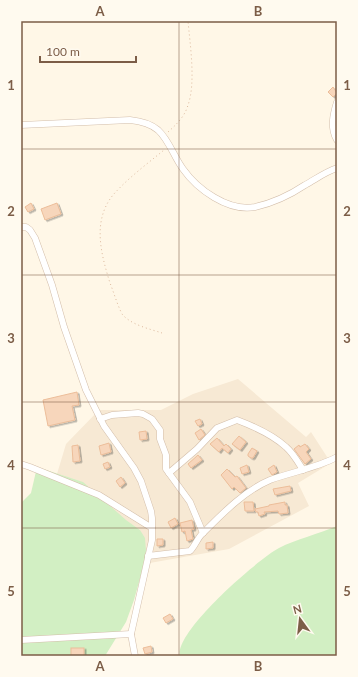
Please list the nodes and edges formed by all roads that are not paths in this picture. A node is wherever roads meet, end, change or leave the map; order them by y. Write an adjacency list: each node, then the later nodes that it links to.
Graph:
1 (337, 102): 3 (street)
2 (21, 125): 4 (street)
3 (337, 140)
4 (337, 168)
5 (21, 227): 6 (street)
6 (100, 419): 10 (street); 11 (street)
7 (337, 457): 9 (street)
8 (21, 464): 11 (street)
9 (303, 470): 10 (street); 12 (street)
10 (169, 473): 12 (street)
11 (152, 528): 13 (street)
12 (203, 534): 13 (street)
13 (148, 556): 14 (street)
14 (131, 634): 15 (street); 16 (street)
15 (21, 640)
16 (135, 656)

